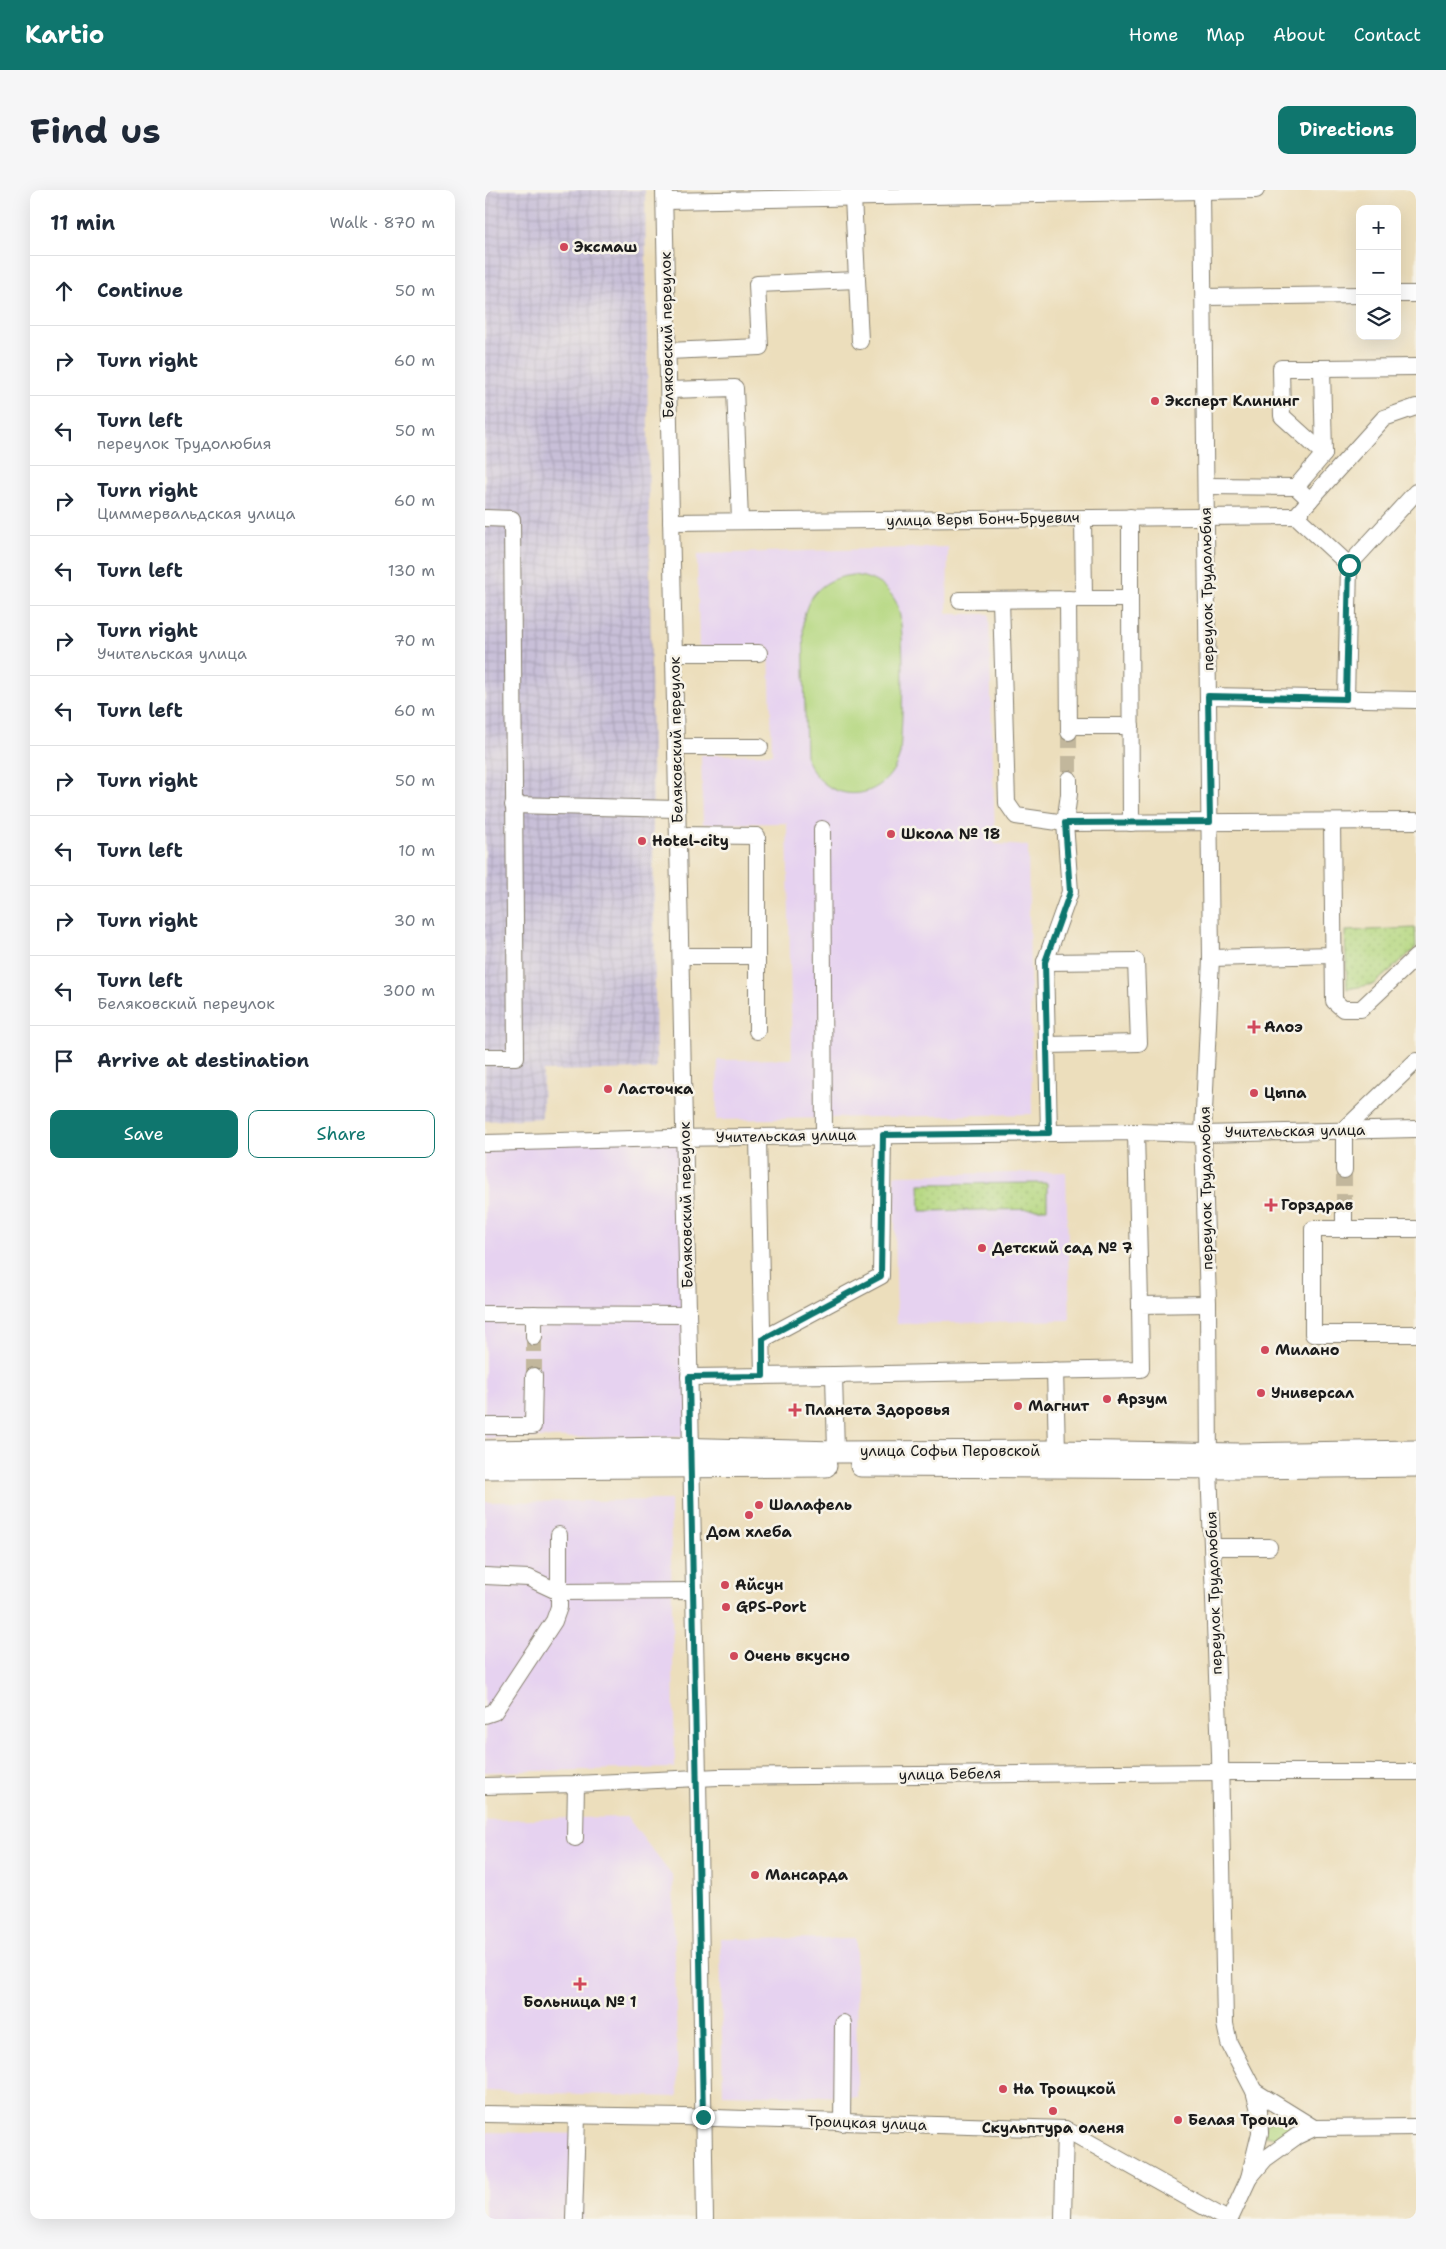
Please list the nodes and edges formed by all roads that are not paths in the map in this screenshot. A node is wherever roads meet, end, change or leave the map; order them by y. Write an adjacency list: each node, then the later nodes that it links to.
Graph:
1 (1256, 190): 2 (street)
2 (1202, 191): 4 (street); 9 (street, переулок Трудолюбия)
3 (665, 195): 4 (street); 11 (street, Беляковский переулок)
4 (853, 197): 5 (street)
5 (857, 280): 10 (street); 11 (street)
6 (1401, 294): 7 (street)
7 (1416, 294)
8 (1356, 295): 9 (street)
9 (1204, 297): 17 (street, переулок Трудолюбия)
10 (859, 341)
11 (668, 350): 14 (street, Беляковский переулок)
12 (1416, 367): 13 (street)
13 (1322, 368): 16 (street); 16 (street)
14 (669, 390): 26 (street); 27 (street, Беляковский переулок)
15 (1416, 407): 20 (street)
16 (1324, 454): 18 (street)
17 (1206, 486): 18 (street); 21 (street, переулок Трудолюбия)
18 (1296, 487): 20 (street)
19 (1416, 492): 28 (street)
20 (1310, 500): 22 (street)
21 (1206, 516): 22 (street, улица Веры Бонч-Бруевич); 23 (street, улица Веры Бонч-Бруевич); 35 (street, переулок Трудолюбия)
22 (1296, 516): 28 (street)
23 (1130, 517): 25 (street, улица Веры Бонч-Бруевич); 30 (street)
24 (485, 518): 42 (street)
25 (1083, 518): 26 (street, улица Веры Бонч-Бруевич); 29 (street)
26 (740, 521): 27 (street, улица Веры Бонч-Бруевич)
27 (671, 522): 33 (street, Беляковский переулок)
28 (1349, 565): 36 (street)
29 (1076, 599): 30 (street); 32 (street); 38 (street)
30 (1130, 599): 38 (street)
31 (960, 600): 32 (street)
32 (1001, 600): 47 (street)
33 (674, 653): 34 (street); 40 (street, Беляковский переулок)
34 (759, 653)
35 (1208, 696): 36 (street); 45 (street, переулок Трудолюбия)
36 (1346, 699): 37 (street)
37 (1416, 700)
38 (1131, 726): 48 (street)
39 (760, 746): 40 (street)
40 (676, 747): 43 (street, Беляковский переулок)
41 (1069, 779): 47 (street)
42 (513, 805): 43 (street); 59 (street)
43 (677, 810): 50 (street, Беляковский переулок)
44 (1416, 821): 46 (street)
45 (1210, 822): 46 (street); 48 (street); 55 (street, переулок Трудолюбия)
46 (1332, 822): 51 (street)
47 (1065, 823): 48 (street); 56 (street)
48 (1131, 823)
49 (822, 829): 67 (street)
50 (678, 836): 52 (street, Беляковский переулок); 53 (street)
51 (1334, 955): 54 (street); 55 (street)
52 (681, 956): 53 (street); 69 (street, Беляковский переулок)
53 (757, 956): 57 (street)
54 (1416, 957)
55 (1211, 958): 65 (street, переулок Трудолюбия)
56 (1045, 962): 58 (street); 58 (street)
57 (757, 1031)
58 (1047, 1045): 64 (street)
59 (485, 1057)
60 (1416, 1061): 62 (street)
61 (1416, 1129): 62 (street, Учительская улица)
62 (1344, 1130): 65 (street, Учительская улица); 71 (street)
63 (1136, 1132): 64 (street, Учительская улица); 65 (street, Учительская улица); 76 (street)
64 (1049, 1133): 66 (street, Учительская улица)
65 (1203, 1134): 75 (street, переулок Трудолюбия)
66 (883, 1135): 67 (street, Учительская улица); 82 (street)
67 (824, 1136): 68 (street, Учительская улица)
68 (758, 1137): 69 (street, Учительская улица); 82 (street)
69 (684, 1138): 70 (street, Учительская улица); 79 (street, Беляковский переулок)
70 (485, 1143)
71 (1344, 1170)
72 (1344, 1212): 73 (street)
73 (1344, 1229): 74 (street); 80 (street)
74 (1416, 1229)
75 (1208, 1304): 76 (street); 94 (street, переулок Трудолюбия)
76 (1140, 1305): 83 (street)
77 (485, 1314): 78 (street)
78 (534, 1314): 79 (street); 81 (street)
79 (688, 1315): 87 (street, Беляковский переулок)
80 (1416, 1334)
81 (534, 1337)
82 (763, 1339): 86 (street)
83 (1055, 1370): 84 (street); 90 (street)
84 (834, 1374): 86 (street); 92 (street)
85 (534, 1376): 88 (street)
86 (763, 1376): 87 (street)
87 (689, 1377): 93 (street, Беляковский переулок)
88 (485, 1426)
89 (485, 1451): 93 (main road, улица Софьи Перовской)
90 (1057, 1451): 92 (main road, улица Софьи Перовской); 94 (main road, улица Софьи Перовской)
91 (1416, 1451): 94 (main road, улица Софьи Перовской)
92 (835, 1452): 93 (main road, улица Софьи Перовской)
93 (691, 1457): 94 (main road, улица Софьи Перовской); 96 (main road, улица Софьи Перовской); 101 (street, Беляковский переулок)
94 (1209, 1461): 95 (main road, улица Софьи Перовской); 98 (street, переулок Трудолюбия)
95 (1416, 1466)
96 (485, 1468)
97 (559, 1535): 102 (street)
98 (1213, 1547): 99 (street); 104 (street, переулок Трудолюбия)
99 (1269, 1547)
100 (485, 1576): 102 (street)
101 (694, 1591): 102 (street); 106 (street, Беляковский переулок)
102 (559, 1592): 103 (street)
103 (485, 1715)
104 (1221, 1772): 105 (street, улица Бебеля); 106 (street, улица Бебеля); 111 (street, переулок Трудолюбия)
105 (1416, 1772)
106 (698, 1778): 107 (street, улица Бебеля); 114 (street, Беляковский переулок)
107 (576, 1784): 108 (street, улица Бебеля); 109 (street)
108 (485, 1786)
109 (575, 1838)
110 (843, 2023): 115 (street)
111 (1254, 2091): 117 (street); 119 (street, переулок Трудолюбия)
112 (485, 2114): 113 (street, Троицкая улица)
113 (577, 2116): 114 (street, Троицкая улица); 120 (street)
114 (703, 2117): 115 (street, Троицкая улица); 121 (street, Беляковский переулок)
115 (842, 2123): 118 (street, Троицкая улица)
116 (1416, 2127): 117 (street, Троицкая улица)
117 (1314, 2128): 119 (street, Троицкая улица)
118 (1065, 2129): 122 (street); 123 (street, Троицкая улица)
119 (1249, 2178): 123 (street, Троицкая улица)
120 (574, 2219)
121 (705, 2219)
122 (1063, 2219)
123 (1228, 2219)

